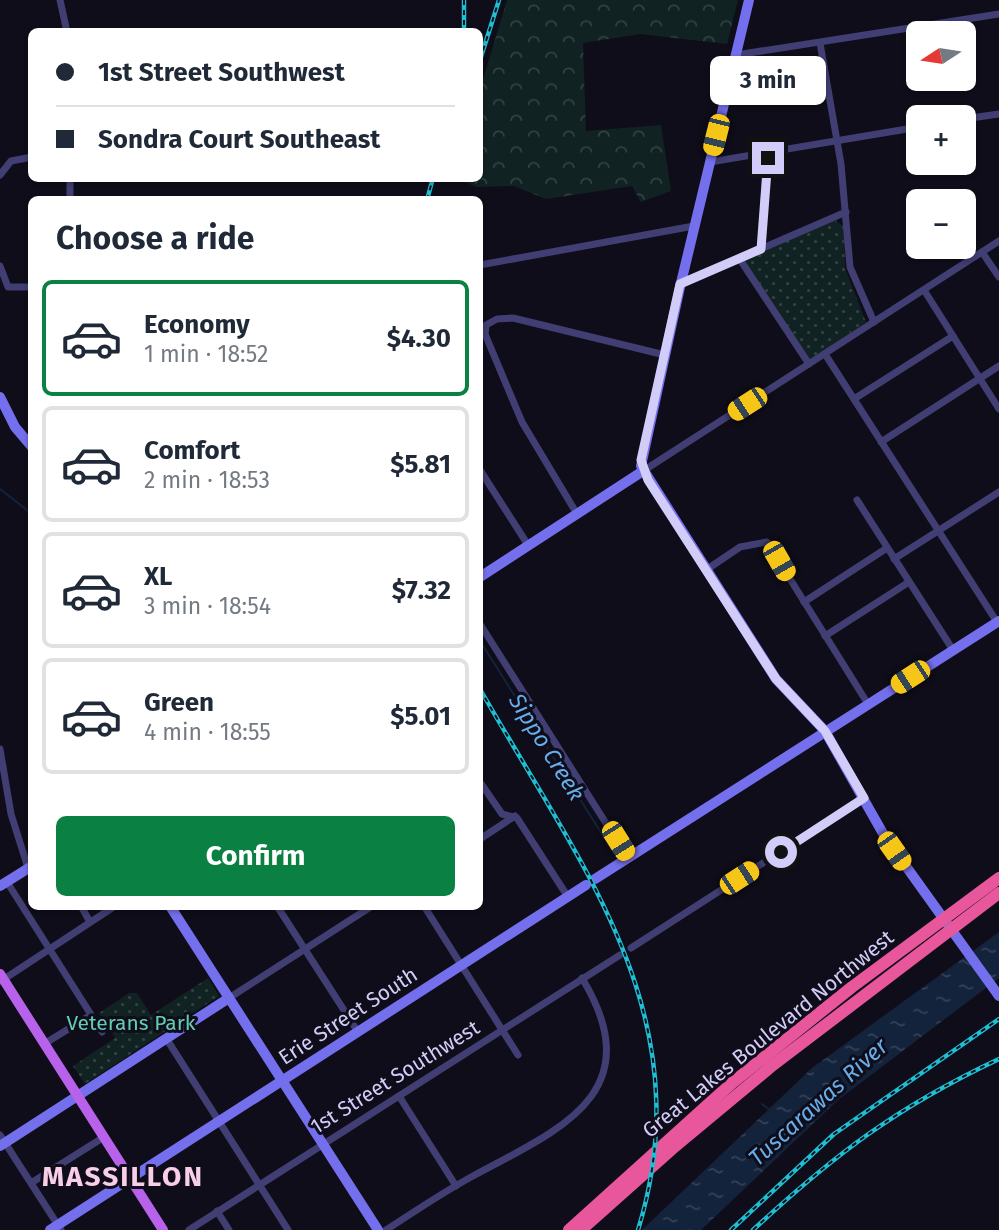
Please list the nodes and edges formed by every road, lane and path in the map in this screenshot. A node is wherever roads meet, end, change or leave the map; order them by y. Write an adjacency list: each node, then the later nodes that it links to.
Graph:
1 (60, 0): 4 (street)
2 (749, 0): 6 (main road)
3 (999, 14): 5 (street)
4 (66, 28)
5 (820, 43): 6 (street); 10 (street)
6 (736, 55): 13 (main road)
7 (999, 114): 8 (street)
8 (976, 118)
9 (906, 129): 10 (street)
10 (837, 141): 11 (street); 15 (street)
11 (767, 153): 13 (street); 18 (street)
12 (28, 159): 14 (street)
13 (710, 162): 16 (main road)
14 (0, 175)
15 (846, 212): 18 (street); 27 (street)
16 (694, 226): 21 (street); 24 (main road)
17 (999, 241): 19 (street)
18 (761, 249): 20 (street)
19 (982, 252): 23 (street); 26 (street)
20 (739, 258): 24 (street); 31 (street)
21 (483, 264)
22 (0, 266): 25 (street)
23 (999, 277)
24 (680, 284): 30 (main road)
25 (28, 287)
26 (924, 290): 27 (street); 28 (street)
27 (874, 322): 29 (street)
28 (953, 336): 33 (street); 35 (street)
29 (825, 354): 31 (street); 35 (street)
30 (665, 355): 39 (main road); 44 (street)
31 (809, 364): 39 (street)
32 (999, 366): 33 (street)
33 (980, 378): 36 (street); 38 (street)
34 (0, 397): 37 (main road)
35 (854, 399): 38 (street)
36 (999, 409)
37 (28, 442)
38 (881, 442): 45 (street)
39 (643, 471): 44 (main road); 49 (main road)
40 (483, 475): 46 (street)
41 (996, 494): 43 (street); 45 (street)
42 (857, 500): 47 (street)
43 (999, 504)
44 (577, 514): 46 (main road)
45 (938, 531): 48 (street); 53 (street)
46 (528, 545): 50 (main road)
47 (887, 548): 48 (street); 52 (street)
48 (894, 559): 51 (street)
49 (706, 570): 52 (street); 58 (main road)
50 (483, 575)
51 (909, 582): 55 (street); 56 (street)
52 (804, 603): 55 (street)
53 (998, 621): 56 (main road, Erie Street South)
54 (483, 629): 65 (street)
55 (825, 636): 57 (street)
56 (953, 650): 57 (main road, Erie Street South)
57 (868, 704): 58 (main road, Erie Street South)
58 (825, 731): 62 (main road); 65 (main road, Erie Street South)
59 (0, 749): 60 (street)
60 (1, 770): 66 (street)
61 (483, 787): 63 (street)
62 (864, 798): 79 (main road); 81 (street)
63 (515, 816): 64 (street); 71 (street)
64 (483, 837)
65 (628, 858): 71 (main road, Erie Street South)
66 (28, 863)
67 (28, 868): 69 (main road)
68 (999, 878): 79 (highway, Great Lakes Boulevard Northwest)
69 (3, 884): 80 (street)
70 (999, 893): 79 (highway, Great Lakes Boulevard Northwest)
71 (568, 897): 84 (main road, Erie Street South)
72 (83, 910): 78 (street)
73 (109, 910): 78 (street)
74 (173, 910): 88 (main road)
75 (280, 910): 82 (street)
76 (366, 910): 82 (street)
77 (427, 910): 84 (street)
78 (90, 922): 80 (street)
79 (947, 925): 87 (main road); 115 (highway, Great Lakes Boulevard Northwest); 116 (highway, Great Lakes Boulevard Northwest)
80 (49, 948): 86 (street); 89 (street)
81 (631, 948)
82 (305, 950): 88 (street); 92 (street)
83 (620, 955): 85 (street, 1st Street Southwest)
84 (462, 965): 90 (street); 92 (main road, Erie Street South)
85 (582, 978): 90 (street, 1st Street Southwest); 106 (street)
86 (1, 979): 94 (main road)
87 (999, 996)
88 (229, 998): 93 (main road); 96 (main road)
89 (91, 1014): 91 (street); 94 (street)
90 (503, 1030): 95 (street); 98 (street, 1st Street Southwest)
91 (102, 1032)
92 (358, 1032): 96 (main road, Erie Street South)
93 (166, 1038): 97 (main road); 99 (street)
94 (44, 1044): 97 (main road)
95 (518, 1055)
96 (282, 1081): 99 (main road, Erie Street South); 102 (main road)
97 (77, 1096): 100 (main road); 101 (main road)
98 (399, 1096): 102 (street, 1st Street Southwest); 106 (street)
99 (219, 1121): 103 (main road, Erie Street South); 105 (street)
100 (104, 1137): 103 (main road); 104 (street)
101 (2, 1141): 104 (street)
102 (323, 1144): 105 (street, 1st Street Southwest); 113 (main road)
103 (130, 1178): 108 (main road, Erie Street South); 109 (main road)
104 (31, 1183): 108 (street)
105 (259, 1184): 107 (street, 1st Street Southwest); 112 (street)
106 (456, 1186): 114 (street)
107 (218, 1212): 110 (street, 1st Street Southwest); 111 (street)
108 (56, 1228)
109 (163, 1230)
110 (190, 1230)
111 (229, 1230)
112 (288, 1230)
113 (378, 1230)
114 (386, 1230)
115 (569, 1230)
116 (581, 1230)

